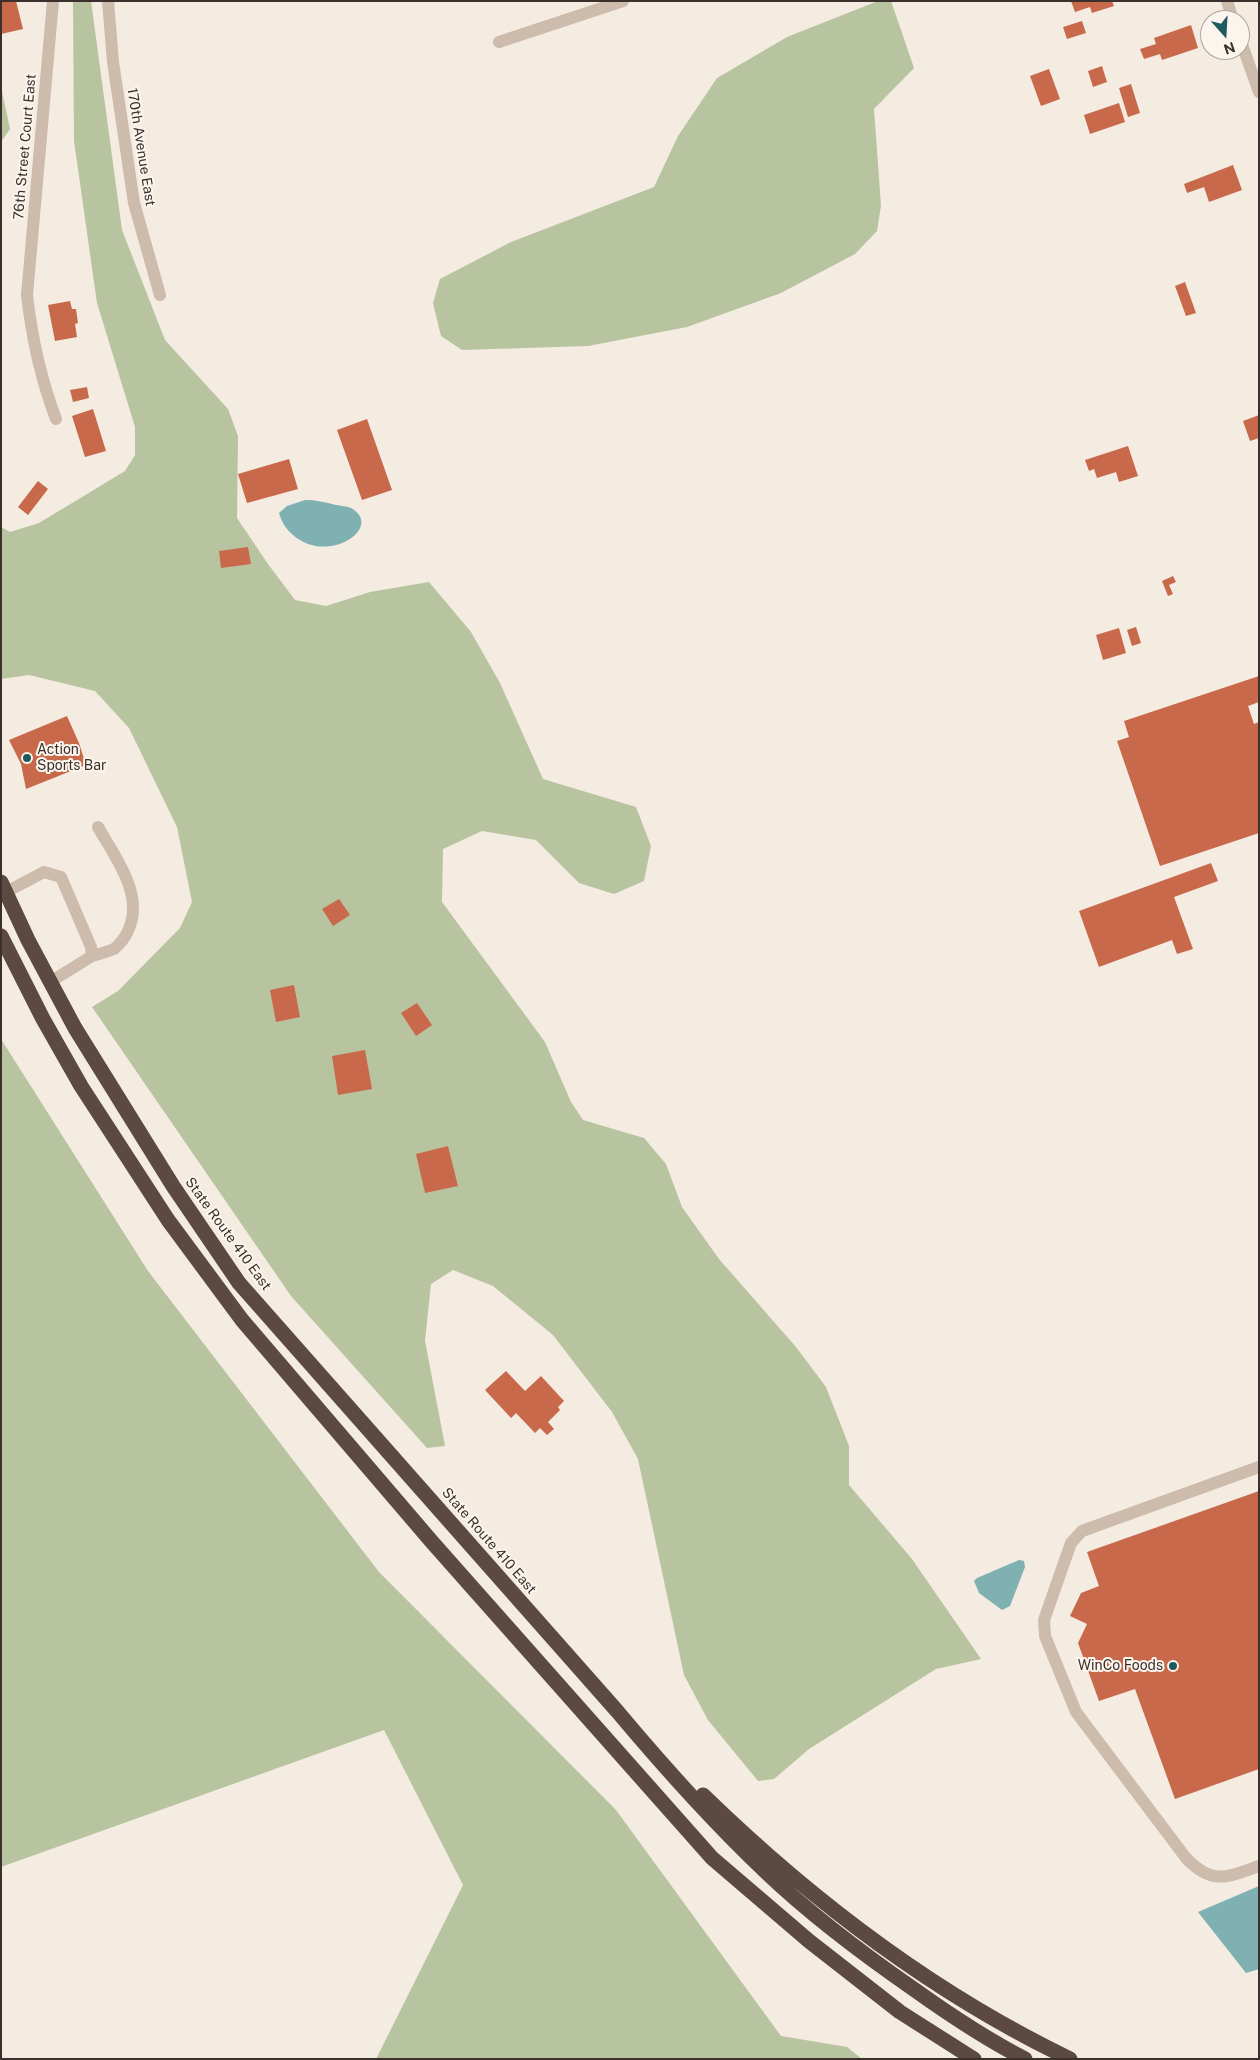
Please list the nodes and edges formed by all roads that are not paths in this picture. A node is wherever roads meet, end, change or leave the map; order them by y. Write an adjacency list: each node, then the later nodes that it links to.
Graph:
1 (53, 1): 8 (street, 76th Street Court East)
2 (108, 1): 7 (street, 170th Avenue East)
3 (623, 1): 4 (street)
4 (499, 42)
5 (1248, 60): 6 (street)
6 (1259, 92)
7 (160, 294)
8 (56, 419)
9 (98, 827): 12 (street)
10 (4, 887): 12 (street); 13 (highway, State Route 410 East)
11 (1, 936): 17 (highway)
12 (92, 956): 13 (street)
13 (50, 982): 15 (highway, State Route 410 East)
14 (1259, 1467): 16 (street)
15 (616, 1711): 18 (highway); 19 (highway)
16 (1259, 1866)
17 (974, 2059)
18 (1025, 2059)
19 (1070, 2059)

